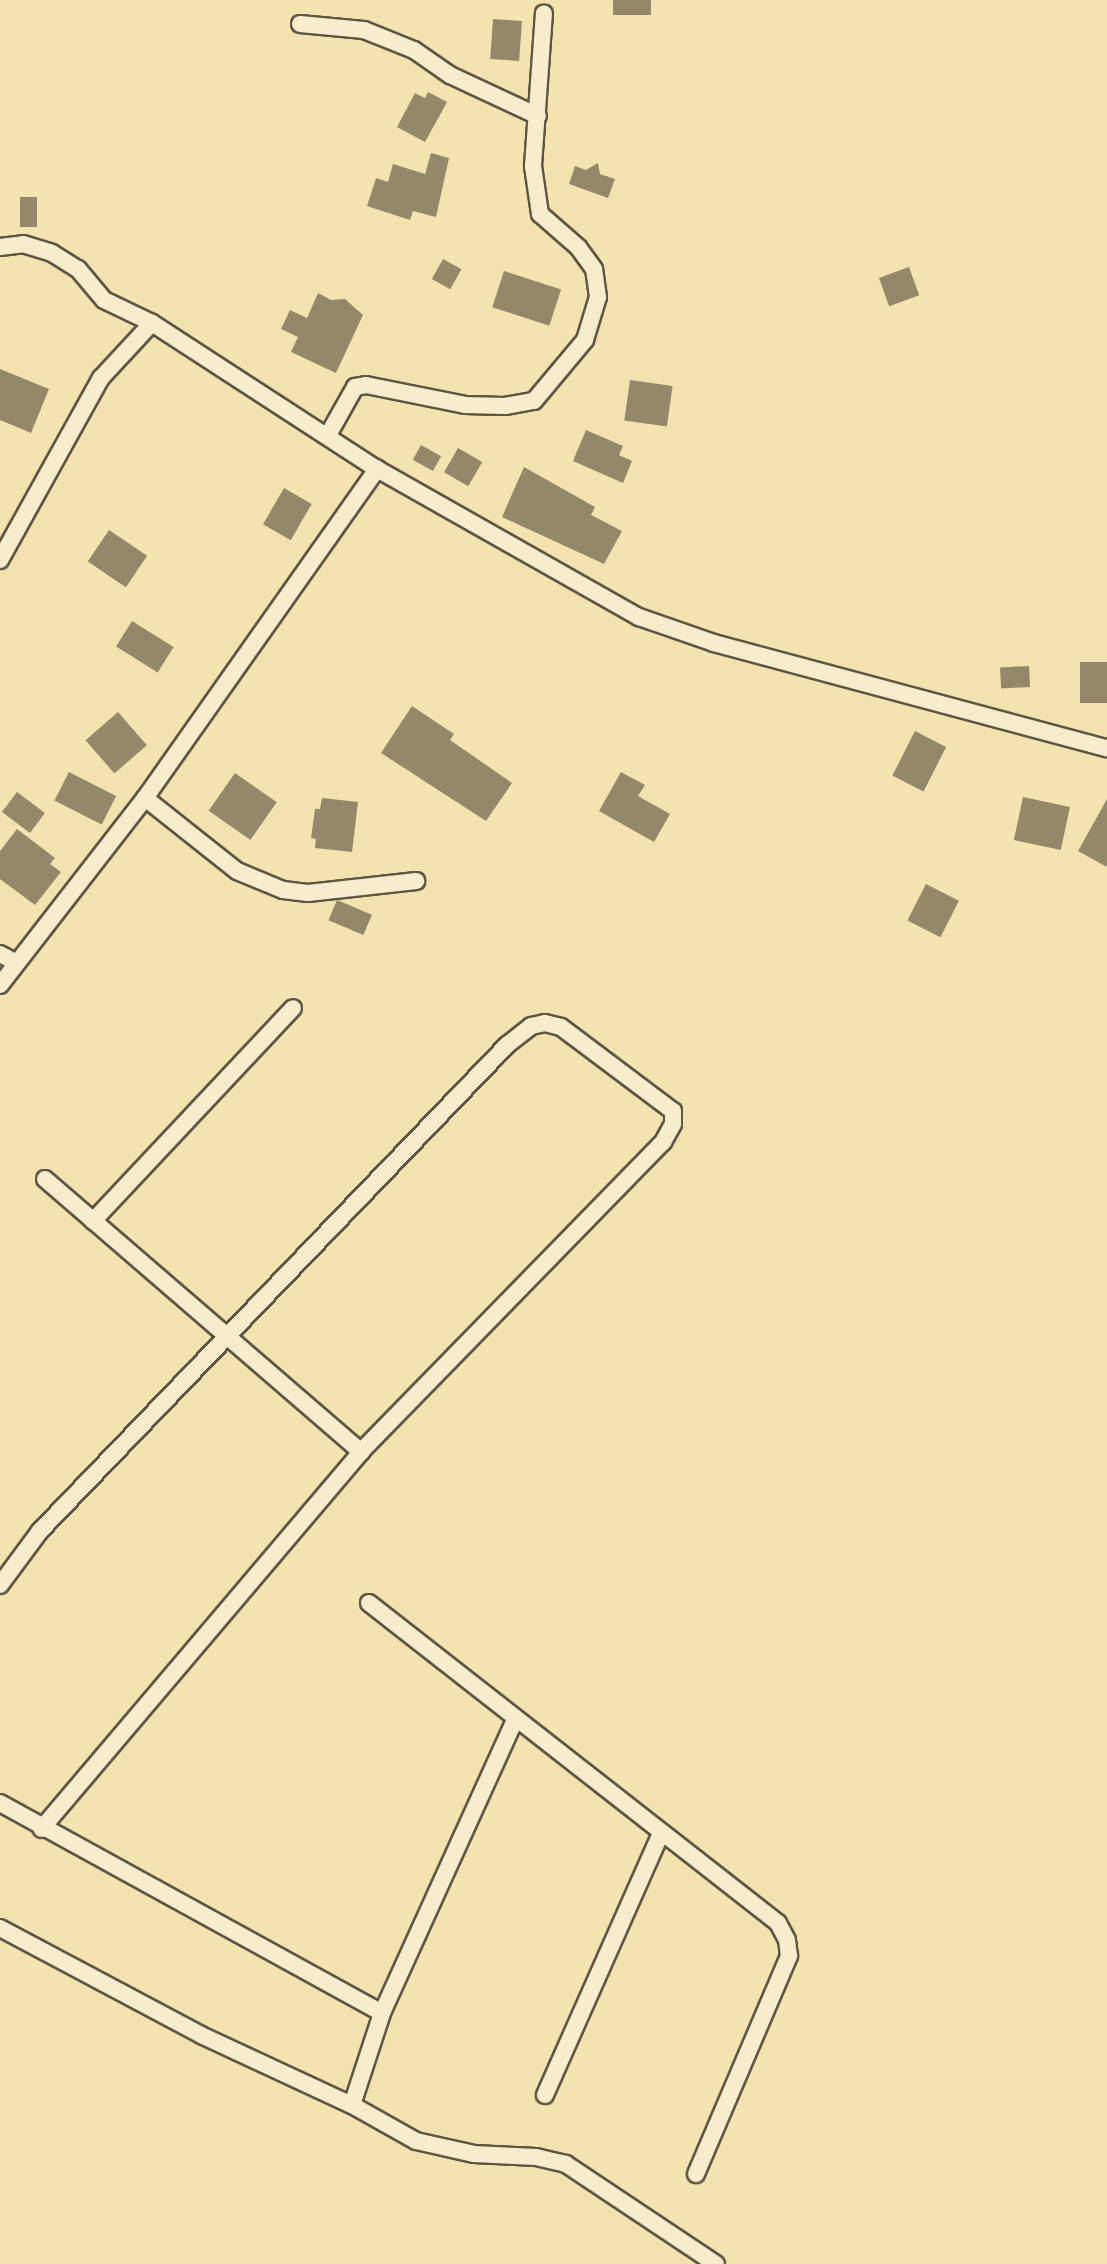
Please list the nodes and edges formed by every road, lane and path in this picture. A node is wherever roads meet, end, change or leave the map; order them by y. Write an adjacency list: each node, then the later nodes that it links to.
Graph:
1 (544, 13): 3 (street)
2 (300, 24): 3 (street)
3 (538, 116): 6 (street)
4 (0, 247): 5 (street)
5 (152, 322): 6 (street); 8 (street)
6 (328, 435): 7 (street)
7 (377, 469): 9 (street); 10 (street)
8 (0, 560)
9 (1107, 748)
10 (145, 798): 11 (street); 12 (street)
11 (416, 881)
12 (7, 958): 13 (street)
13 (0, 985)
14 (293, 1008): 16 (street)
15 (45, 1179): 16 (street)
16 (93, 1221): 17 (street)
17 (224, 1337): 18 (street); 18 (street); 19 (street)
18 (361, 1452): 23 (street)
19 (0, 1585)
20 (369, 1603): 21 (street)
21 (515, 1720): 24 (street); 26 (street)
22 (0, 1803): 23 (street)
23 (41, 1829): 26 (street)
24 (661, 1833): 27 (street); 29 (street)
25 (0, 1928): 28 (street)
26 (382, 2013): 28 (street)
27 (545, 2095)
28 (352, 2105): 30 (street)
29 (696, 2174)
30 (716, 2264)

